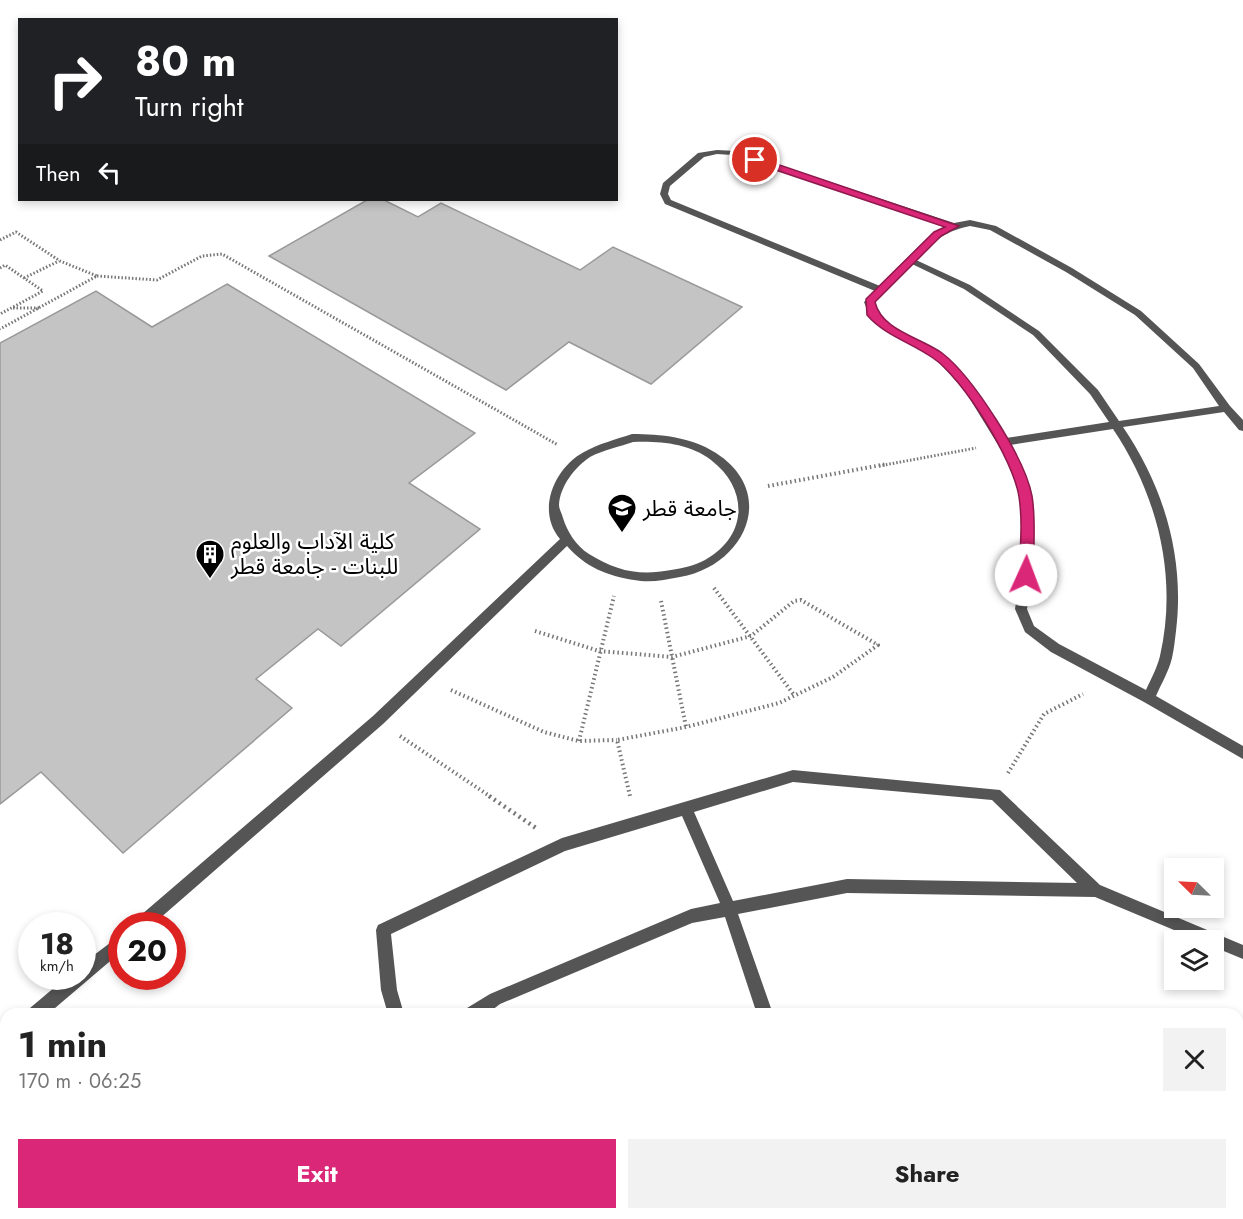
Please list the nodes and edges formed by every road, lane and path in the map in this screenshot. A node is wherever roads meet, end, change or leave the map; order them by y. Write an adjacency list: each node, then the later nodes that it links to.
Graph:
1 (954, 226): 4 (lane); 8 (lane); 13 (lane)
2 (0, 240): 3 (path)
3 (60, 261): 6 (path); 7 (path)
4 (912, 261): 8 (lane); 14 (lane)
5 (0, 268): 7 (path)
6 (97, 276): 10 (path); 17 (path)
7 (24, 279): 9 (path)
8 (882, 290): 16 (lane)
9 (10, 308): 10 (path); 11 (path)
10 (40, 308): 12 (path)
11 (0, 314)
12 (0, 329)
13 (1226, 408): 14 (lane); 15 (lane)
14 (1114, 424): 16 (lane); 30 (lane)
15 (1243, 427)
16 (1004, 442): 18 (path); 28 (lane)
17 (579, 457): 18 (lane); 19 (lane)
18 (744, 490): 20 (lane)
19 (565, 541): 21 (lane); 27 (lane)
20 (699, 567): 22 (lane); 24 (path)
21 (620, 574): 22 (lane); 25 (path)
22 (656, 577): 26 (path)
23 (535, 631): 25 (path)
24 (751, 636): 26 (path); 29 (path); 29 (path)
25 (599, 651): 26 (path); 34 (path)
26 (672, 657): 32 (path)
27 (425, 674): 31 (lane); 34 (path)
28 (1113, 679): 30 (lane); 36 (path)
29 (794, 695): 32 (path)
30 (1149, 698): 35 (lane)
31 (378, 720): 39 (path); 42 (lane)
32 (686, 727): 33 (path)
33 (617, 740): 34 (path); 38 (path)
34 (579, 741)
35 (1243, 753)
36 (995, 794): 37 (lane); 40 (lane)
37 (686, 810): 38 (lane); 41 (lane)
38 (636, 822): 39 (lane)
39 (562, 845): 48 (lane)
40 (1095, 890): 41 (lane); 44 (lane)
41 (729, 908): 49 (lane); 50 (lane)
42 (155, 912)
43 (108, 952): 45 (lane)
44 (1243, 952)
45 (96, 962)
46 (64, 990): 47 (lane)
47 (43, 1008)
48 (394, 1008)
49 (482, 1008)
50 (763, 1008)

